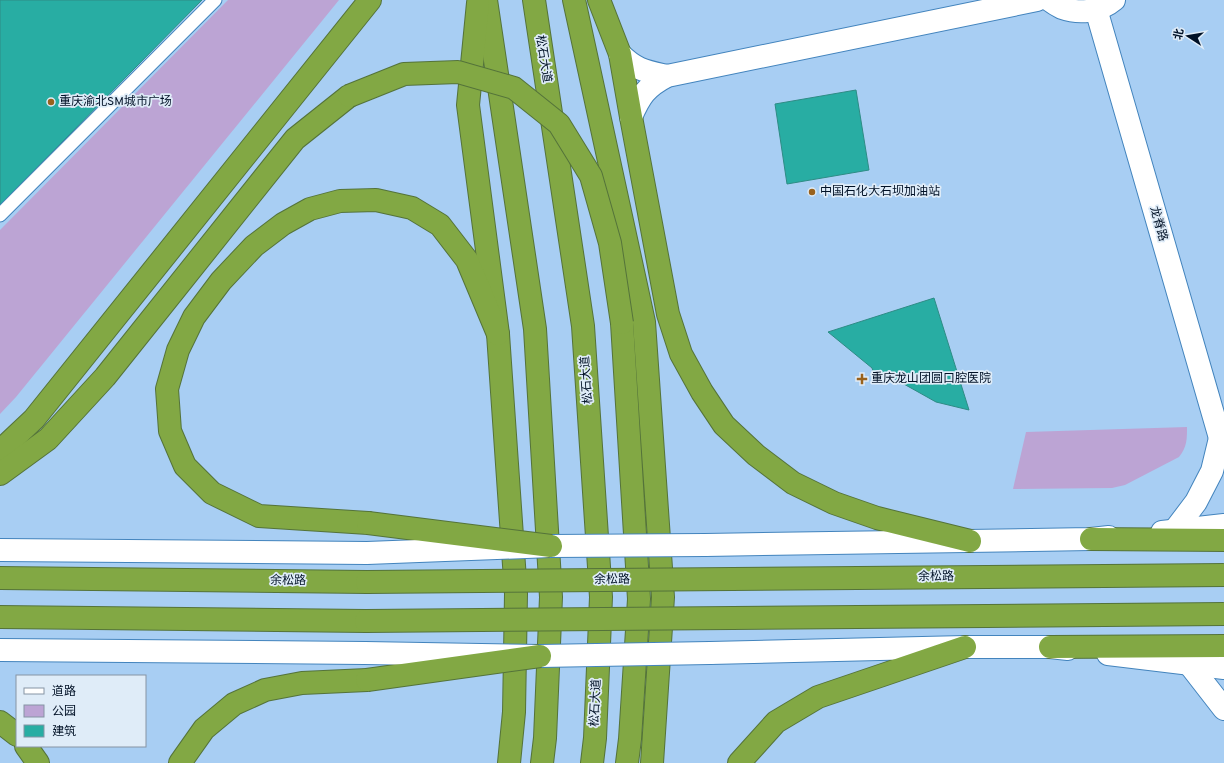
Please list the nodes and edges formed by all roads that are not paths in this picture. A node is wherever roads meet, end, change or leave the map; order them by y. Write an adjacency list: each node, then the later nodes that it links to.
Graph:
1 (215, 0): 14 (lane)
2 (370, 0): 17 (highway)
3 (479, 0): 15 (highway)
4 (486, 0): 42 (highway)
5 (534, 0): 43 (highway, 松石大道)
6 (574, 0): 45 (highway)
7 (599, 0): 11 (highway)
8 (1037, 0): 12 (main road)
9 (1049, 0): 10 (main road)
10 (1105, 5): 16 (main road, 龙脊路)
11 (620, 54): 12 (main road); 13 (highway)
12 (667, 76): 13 (main road)
13 (631, 117): 23 (highway)
14 (0, 215)
15 (498, 334): 24 (highway, bridge); 41 (highway)
16 (1222, 441): 20 (main road)
17 (0, 451)
18 (0, 474): 44 (highway, bridge)
19 (1224, 526): 20 (main road)
20 (1174, 531): 21 (main road)
21 (1091, 539): 22 (highway); 23 (main road)
22 (1224, 540)
23 (970, 541): 24 (main road, bridge)
24 (551, 546): 25 (main road, bridge)
25 (0, 550)
26 (1224, 575): 27 (highway, 余松路, bridge)
27 (0, 578)
28 (1224, 614): 29 (highway, bridge)
29 (0, 617)
30 (1224, 646): 31 (highway)
31 (1050, 647): 32 (main road); 35 (main road)
32 (965, 648): 34 (main road, bridge); 46 (highway)
33 (0, 650): 34 (main road, bridge)
34 (540, 656): 40 (highway, bridge)
35 (1189, 664): 36 (main road); 37 (main road)
36 (1224, 668)
37 (1224, 709)
38 (0, 722): 39 (highway)
39 (16, 734)
40 (180, 763)
41 (509, 763)
42 (542, 763)
43 (592, 763)
44 (627, 763)
45 (652, 763)
46 (739, 763)

